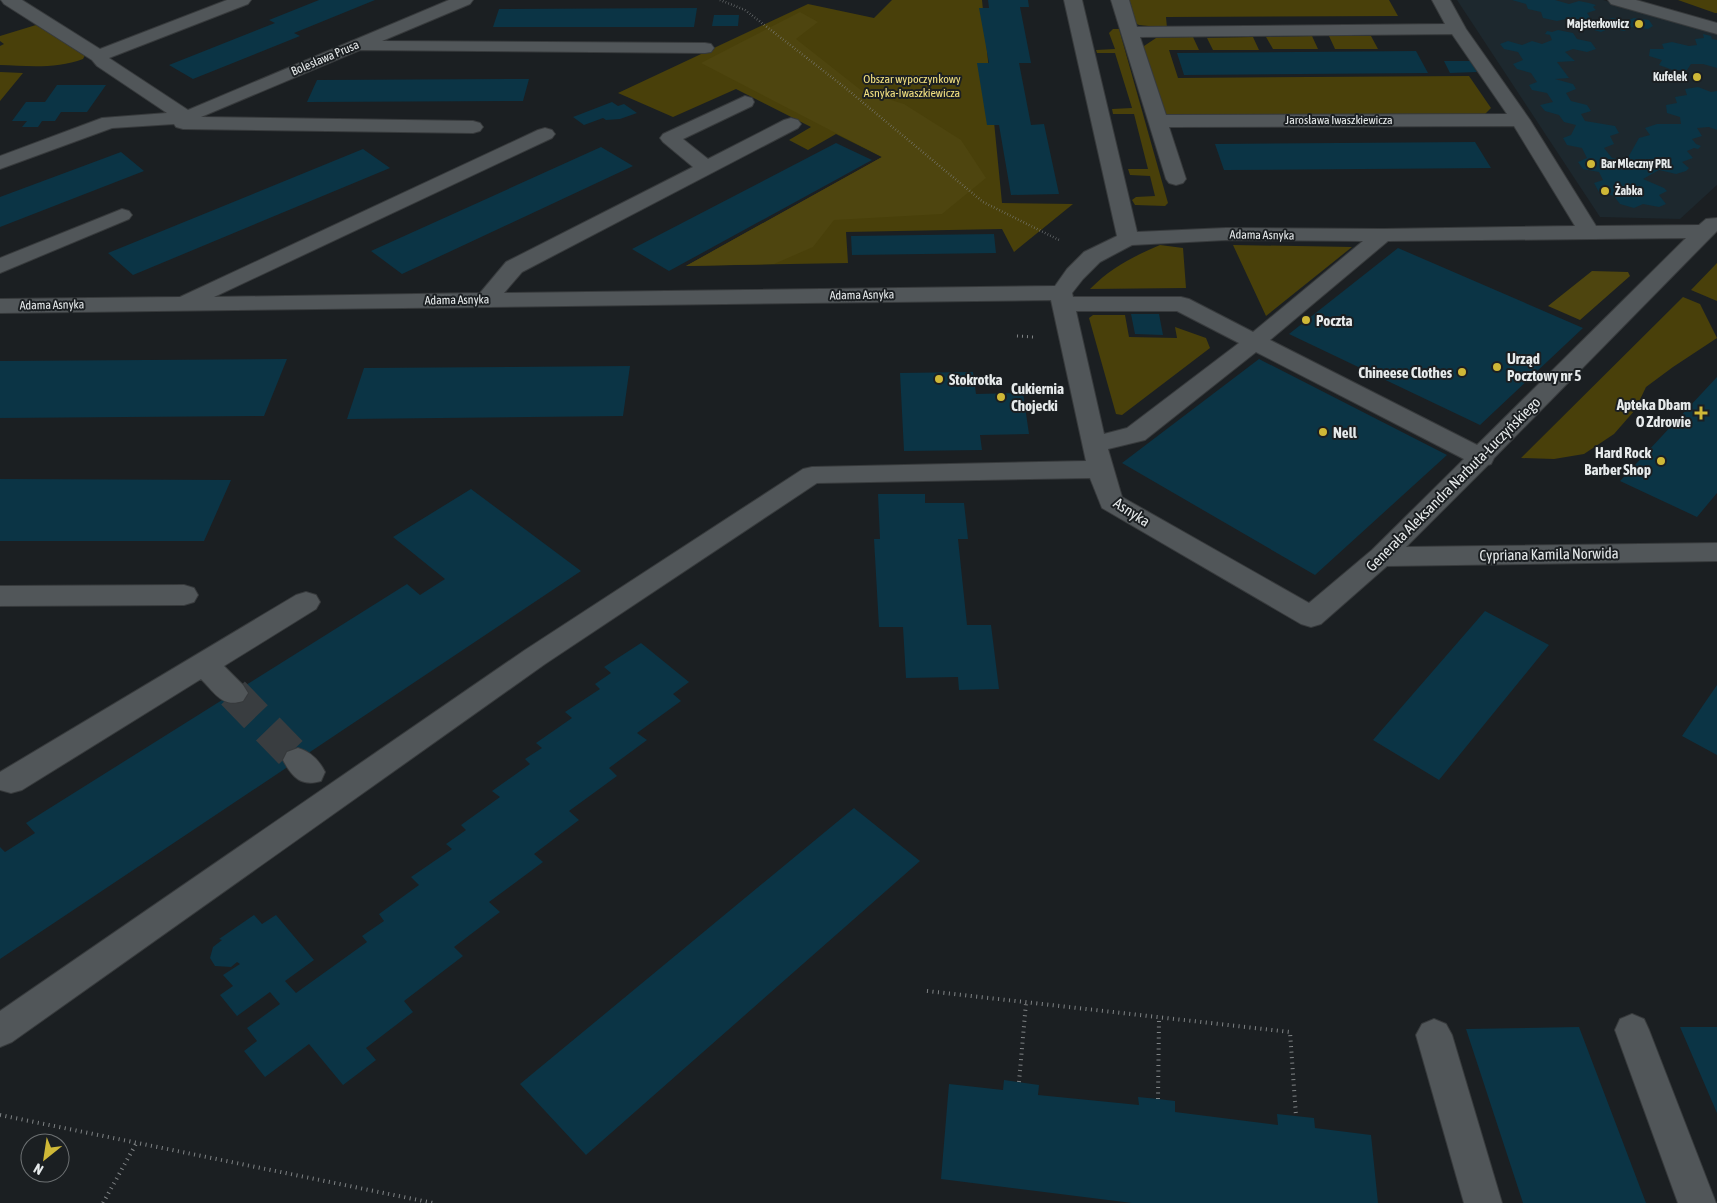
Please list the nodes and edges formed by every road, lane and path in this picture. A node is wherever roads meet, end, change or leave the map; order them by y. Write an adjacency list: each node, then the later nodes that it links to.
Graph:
1 (10, 0): 14 (street)
2 (242, 0): 14 (street)
3 (464, 0): 12 (street, Bolesława Prusa)
4 (720, 0): 31 (path)
5 (1073, 0): 30 (street)
6 (1120, 0): 11 (street)
7 (1441, 0): 9 (street)
8 (1618, 0): 10 (street)
9 (1457, 29): 11 (street); 17 (street)
10 (1717, 29)
11 (1130, 32): 18 (street)
12 (353, 46): 13 (street); 16 (street, Bolesława Prusa)
13 (705, 48)
14 (99, 56): 16 (street)
15 (745, 102): 24 (street)
16 (186, 118): 19 (street)
17 (1520, 120): 18 (street, Jarosława Iwaszkiewicza); 28 (street)
18 (1158, 121): 25 (street)
19 (109, 122): 21 (street); 23 (street)
20 (791, 124): 24 (street)
21 (473, 126)
22 (544, 134): 35 (street)
23 (0, 163)
24 (706, 168): 34 (street)
25 (1176, 179)
26 (122, 215): 32 (street)
27 (1711, 225): 28 (street, Adama Asnyka); 39 (street, Generała Aleksandra Narbuta-Łuczyńskiego)
28 (1589, 232): 29 (street, Adama Asnyka)
29 (1383, 236): 30 (street, Adama Asnyka); 37 (street)
30 (1128, 239): 31 (street, Adama Asnyka)
31 (1092, 257): 33 (street, Adama Asnyka)
32 (0, 266)
33 (1062, 298): 34 (street, Adama Asnyka); 37 (street); 38 (street, Asnyka)
34 (486, 300): 35 (street, Adama Asnyka)
35 (180, 304): 36 (street, Adama Asnyka)
36 (0, 306)
37 (1254, 342): 38 (street); 39 (street)
38 (1097, 455): 45 (street, Asnyka); 53 (street)
39 (1482, 458): 41 (street, Generała Aleksandra Narbuta-Łuczyńskiego)
40 (1717, 552): 41 (street, Cypriana Kamila Norwida)
41 (1381, 557): 45 (street, Generała Aleksandra Narbuta-Łuczyńskiego)
42 (184, 595): 43 (street)
43 (0, 596)
44 (306, 602): 46 (street)
45 (1311, 617)
46 (204, 664): 47 (street); 48 (street)
47 (233, 693)
48 (11, 781)
49 (927, 991): 50 (path)
50 (1026, 1002): 51 (path); 55 (path)
51 (1159, 1018): 56 (path); 58 (path)
52 (1632, 1030): 63 (street)
53 (0, 1031)
54 (1434, 1035): 62 (street)
55 (1019, 1082)
56 (1158, 1099)
57 (0, 1115): 59 (path)
58 (1296, 1116)
59 (137, 1142): 60 (path); 61 (path)
60 (102, 1203)
61 (433, 1203)
62 (1483, 1203)
63 (1696, 1203)

